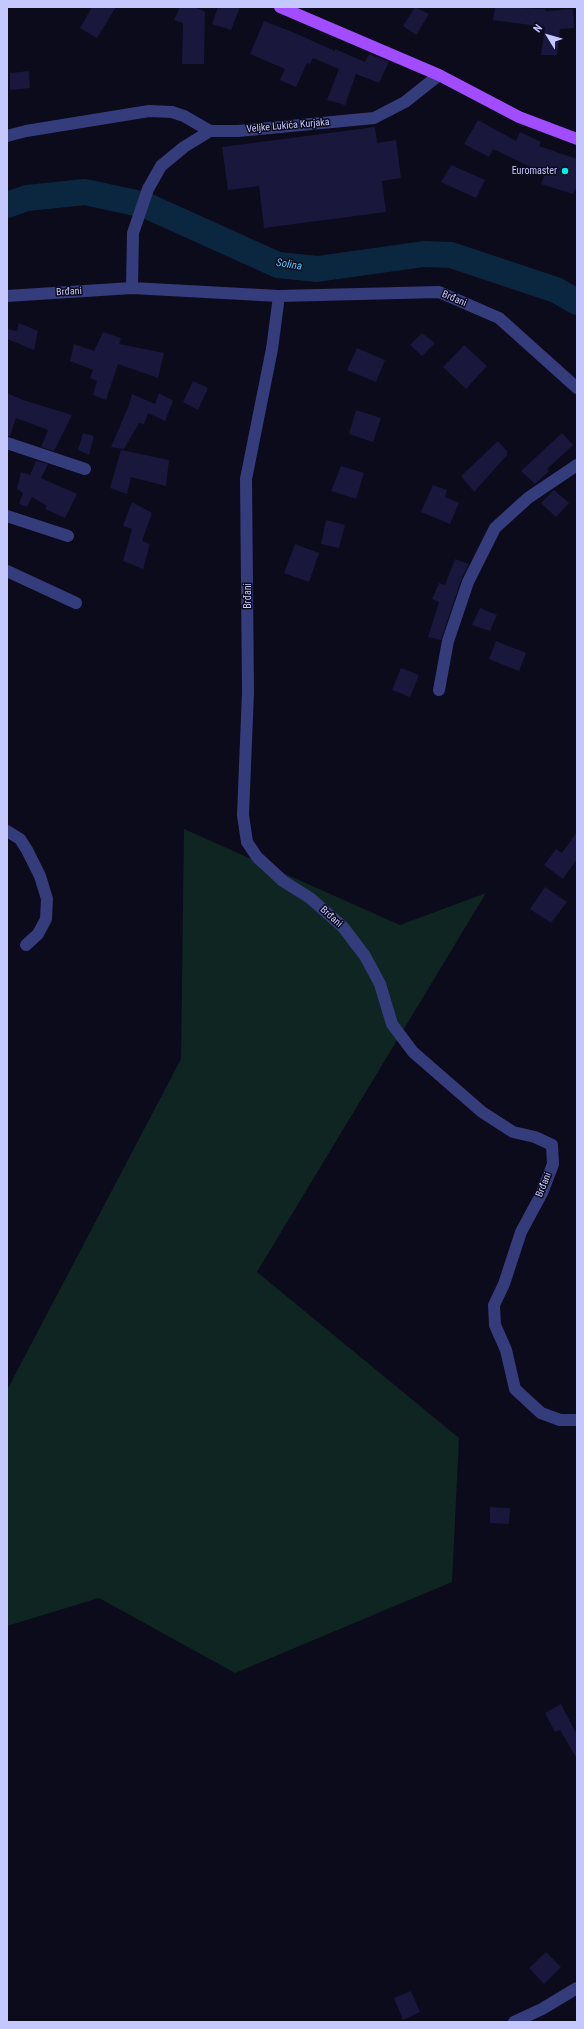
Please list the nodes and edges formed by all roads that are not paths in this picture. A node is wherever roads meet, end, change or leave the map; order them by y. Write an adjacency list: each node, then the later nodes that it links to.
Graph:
1 (280, 7): 2 (main road)
2 (439, 75): 3 (street, Veljke Lukića Kurjaka); 5 (main road)
3 (210, 131): 4 (street); 6 (street, Veljke Lukića Kurjaka)
4 (7, 136)
5 (577, 139)
6 (132, 288): 7 (street, Brđani); 8 (street, Brđani)
7 (7, 296)
8 (279, 296): 9 (street, Brđani); 20 (street, Brđani)
9 (577, 388)
10 (7, 444): 12 (street)
11 (577, 465): 17 (street)
12 (85, 469)
13 (7, 516): 14 (street)
14 (68, 536)
15 (7, 571): 16 (street)
16 (76, 603)
17 (439, 690)
18 (7, 831): 19 (street)
19 (26, 945)
20 (577, 1420)
21 (577, 1988): 22 (street)
22 (514, 2022)

